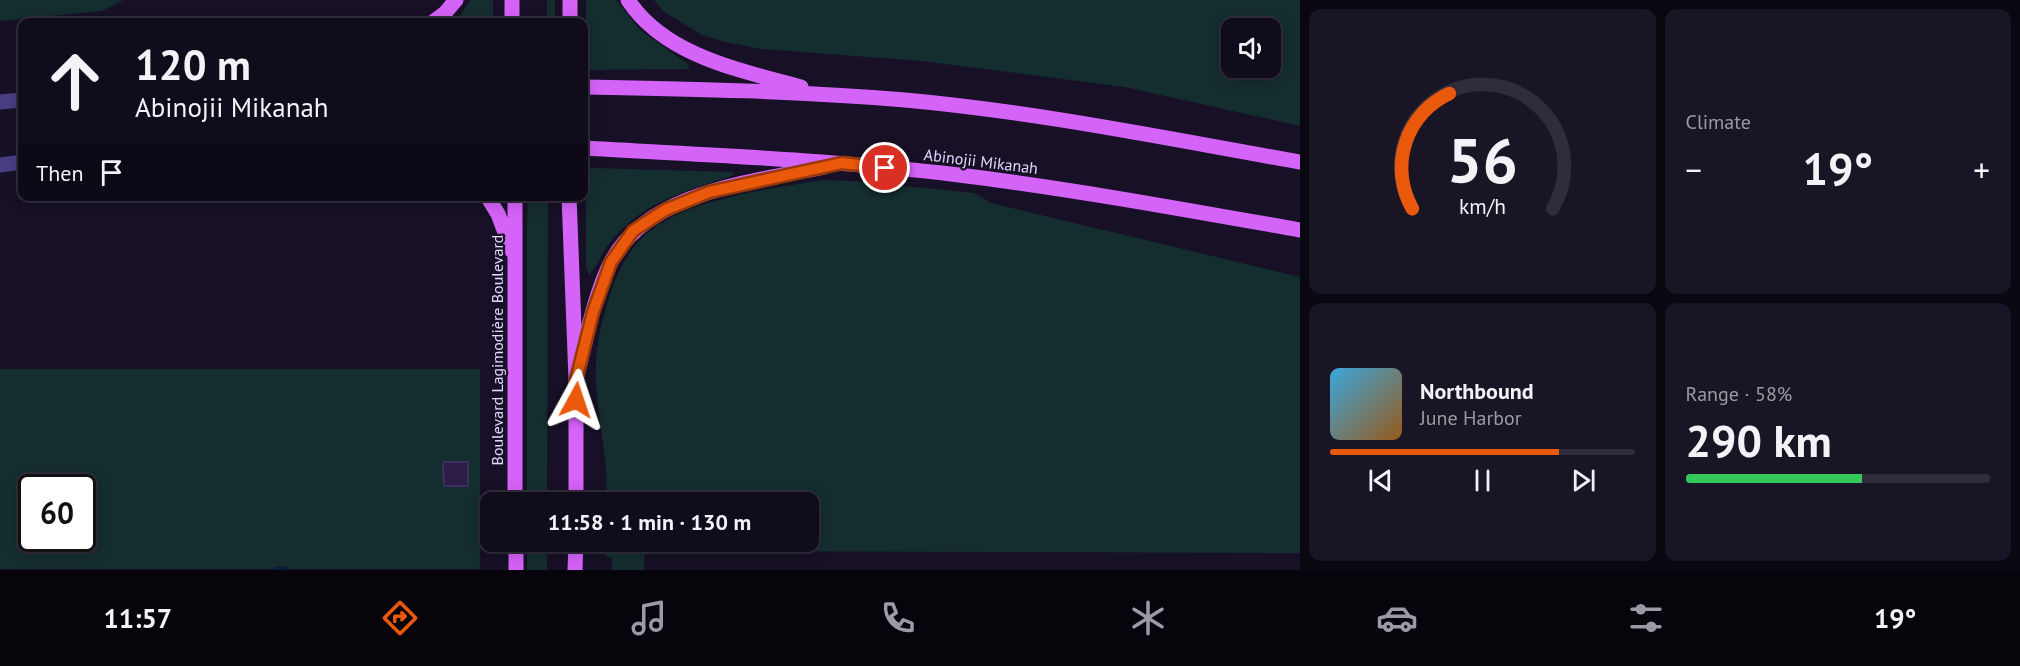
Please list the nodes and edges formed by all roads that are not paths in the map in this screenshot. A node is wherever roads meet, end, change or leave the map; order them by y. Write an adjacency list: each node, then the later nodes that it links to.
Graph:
1 (456, 0): 5 (main road)
2 (512, 0): 6 (main road)
3 (570, 0): 7 (main road)
4 (628, 0): 9 (main road)
5 (438, 18)
6 (512, 18)
7 (570, 18)
8 (588, 87): 9 (main road)
9 (827, 95): 13 (main road)
10 (18, 100): 11 (street)
11 (0, 102)
12 (588, 148): 15 (main road, Abinojii Mikanah)
13 (1300, 162)
14 (18, 163): 16 (street)
15 (842, 163): 20 (main road, Abinojii Mikanah); 22 (main road)
16 (0, 165)
17 (490, 201): 21 (main road)
18 (515, 201): 21 (main road, Boulevard Lagimodière Boulevard)
19 (569, 201): 22 (main road)
20 (1300, 230)
21 (515, 259): 23 (main road, Boulevard Lagimodière Boulevard)
22 (576, 380): 24 (main road)
23 (515, 492)
24 (576, 492)
25 (516, 552): 27 (main road)
26 (576, 552): 28 (main road)
27 (516, 570)
28 (576, 570)

